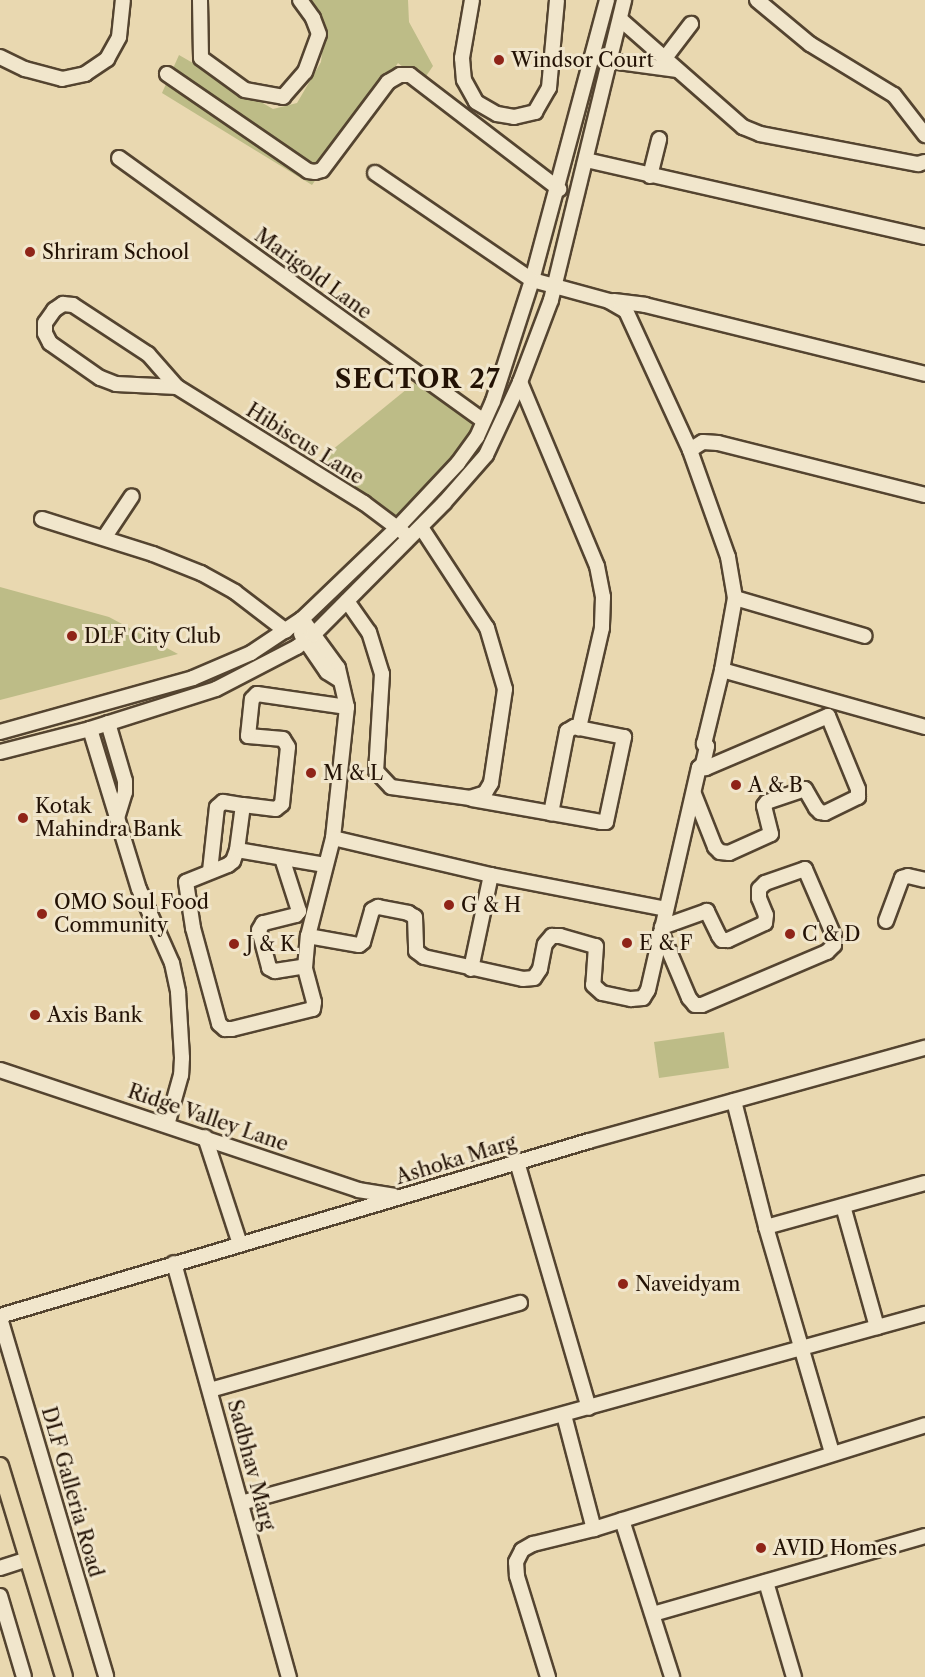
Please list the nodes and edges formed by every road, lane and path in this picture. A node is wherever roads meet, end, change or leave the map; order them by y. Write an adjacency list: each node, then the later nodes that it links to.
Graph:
1 (123, 0): 11 (street)
2 (200, 0): 3 (street)
3 (300, 0)
4 (472, 0): 5 (street)
5 (557, 0)
6 (607, 0): 23 (street)
7 (624, 0): 9 (street)
8 (757, 0): 16 (street)
9 (620, 19): 12 (street); 13 (street)
10 (691, 24): 12 (street)
11 (0, 57)
12 (665, 58): 14 (street)
13 (611, 61): 14 (street); 19 (street)
14 (677, 70): 20 (street)
15 (167, 74): 23 (street)
16 (925, 135)
17 (659, 139): 22 (street)
18 (119, 158): 31 (street, Marigold Lane)
19 (586, 160): 22 (street); 26 (street)
20 (925, 162)
21 (375, 173): 25 (street)
22 (650, 176): 24 (street)
23 (559, 189): 25 (street)
24 (925, 237)
25 (532, 280): 26 (street); 31 (street)
26 (554, 287): 27 (street); 29 (street)
27 (609, 301): 28 (street); 32 (street)
28 (925, 374)
29 (520, 382): 37 (street); 49 (street)
30 (177, 387): 30 (street, Hibiscus Lane); 36 (street, Hibiscus Lane)
31 (483, 421): 36 (street)
32 (690, 450): 33 (street); 40 (street)
33 (925, 495)
34 (132, 496): 38 (street)
35 (42, 519): 38 (street)
36 (398, 527): 39 (street, Hibiscus Lane); 42 (street)
37 (421, 527): 39 (street); 55 (street)
38 (104, 538): 42 (street)
39 (409, 538): 41 (street)
40 (735, 598): 43 (street); 45 (street)
41 (347, 601): 44 (street); 55 (street)
42 (294, 625): 44 (street); 51 (street)
43 (865, 636)
44 (309, 638): 46 (street); 47 (street)
45 (723, 670): 48 (street); 53 (street)
46 (347, 706): 56 (street); 59 (street)
47 (108, 723): 50 (street); 58 (street)
48 (925, 727)
49 (579, 728): 57 (street); 57 (street)
50 (90, 729): 52 (street); 58 (street)
51 (0, 732)
52 (0, 752)
53 (699, 768): 54 (street); 54 (street)
54 (694, 794): 66 (street)
55 (470, 798): 57 (street)
56 (243, 804): 60 (street); 63 (street)
57 (551, 813)
58 (117, 819): 75 (street)
59 (333, 838): 62 (street); 64 (street)
60 (237, 850): 61 (street); 63 (street)
61 (282, 858): 62 (street); 70 (street)
62 (326, 865): 69 (street)
63 (210, 871): 70 (street)
64 (490, 875): 66 (street); 71 (street)
65 (925, 880): 67 (street)
66 (666, 909): 68 (street)
67 (886, 921)
68 (662, 930): 68 (street); 71 (street)
69 (308, 936): 70 (street); 71 (street)
70 (305, 966)
71 (471, 969)
72 (925, 1048): 74 (street, Ashoka Marg)
73 (0, 1071): 75 (street, Ridge Valley Lane)
74 (734, 1101): 77 (street, Ashoka Marg); 81 (street)
75 (167, 1125): 76 (street, Ridge Valley Lane)
76 (205, 1137): 79 (street, Ridge Valley Lane); 82 (street)
77 (518, 1162): 79 (street, Ashoka Marg); 90 (street)
78 (925, 1183): 80 (street)
79 (405, 1196): 82 (street, Ashoka Marg)
80 (843, 1206): 81 (street); 87 (street)
81 (766, 1227): 88 (street)
82 (240, 1244): 83 (street, Ashoka Marg)
83 (174, 1263): 86 (street, Ashoka Marg); 89 (street, Sadbhav Marg)
84 (520, 1303): 89 (street)
85 (925, 1314): 87 (street)
86 (0, 1317): 106 (street, DLF Galleria Road)
87 (877, 1327): 88 (street)
88 (801, 1350): 90 (street); 93 (street)
89 (210, 1390): 95 (street, Sadbhav Marg)
90 (589, 1408): 91 (street)
91 (564, 1415): 95 (street); 97 (street)
92 (925, 1425): 93 (street)
93 (832, 1453): 96 (street)
94 (0, 1466): 99 (main road)
95 (241, 1503): 107 (street, Sadbhav Marg)
96 (622, 1520): 97 (street); 103 (street)
97 (594, 1529): 108 (street)
98 (925, 1536): 101 (street)
99 (28, 1559): 100 (street); 105 (main road)
100 (0, 1568)
101 (766, 1582): 103 (street); 110 (street)
102 (0, 1596): 104 (street)
103 (653, 1614): 109 (street)
104 (24, 1677)
105 (64, 1677)
106 (106, 1677)
107 (289, 1677)
108 (548, 1677)
109 (672, 1677)
110 (794, 1677)

